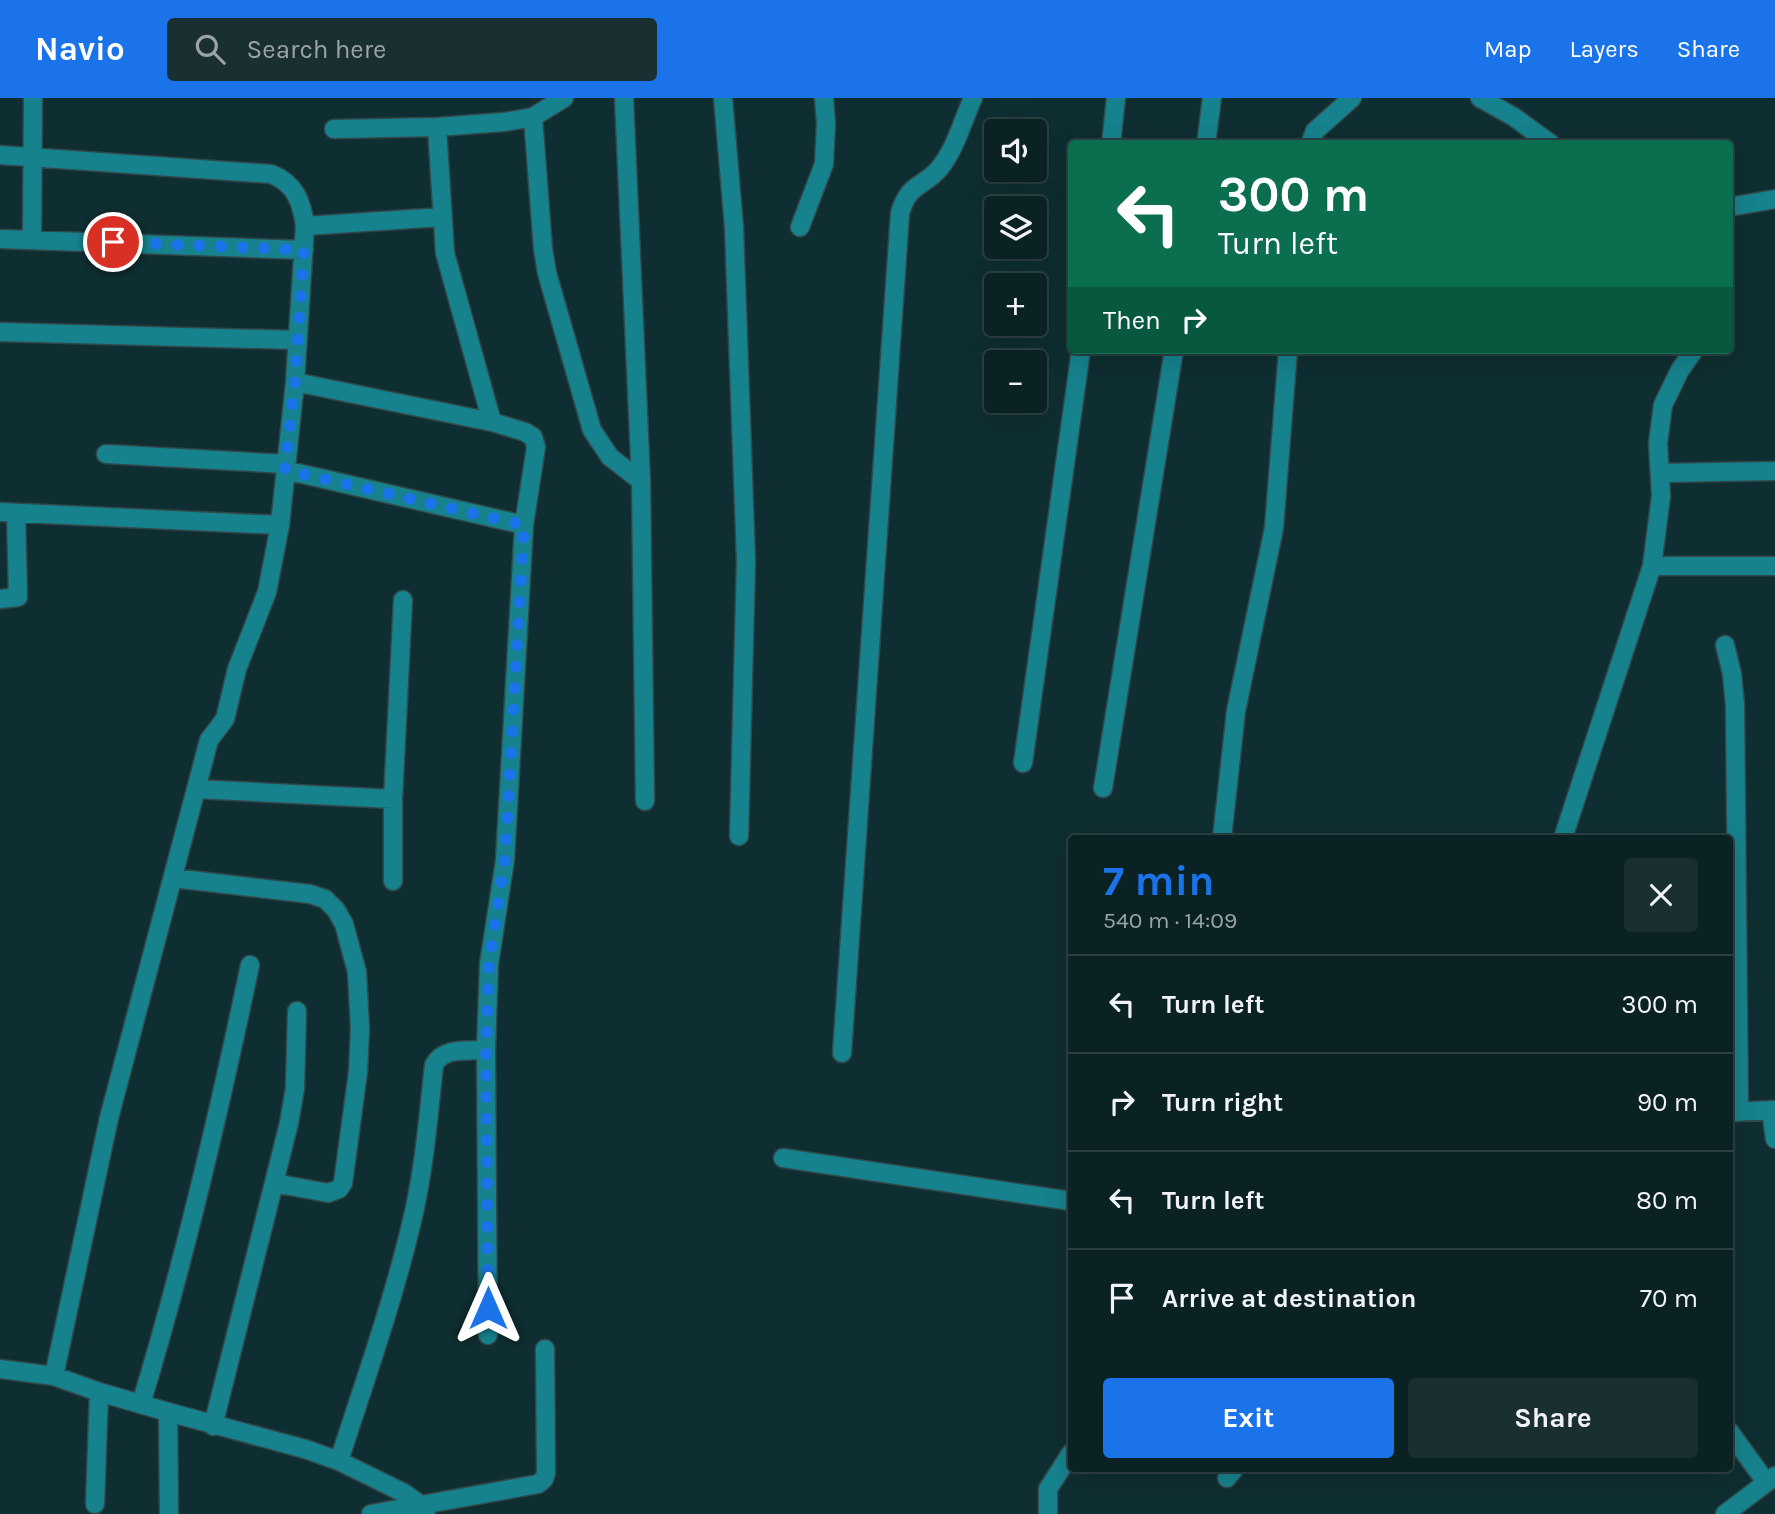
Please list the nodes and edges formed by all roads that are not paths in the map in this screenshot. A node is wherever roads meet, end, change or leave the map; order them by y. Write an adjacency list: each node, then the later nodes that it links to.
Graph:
1 (33, 98): 19 (street)
2 (564, 98): 11 (street)
3 (624, 98): 40 (street)
4 (723, 98): 58 (street)
5 (824, 98): 24 (street)
6 (973, 98): 64 (street)
7 (1116, 98): 14 (street)
8 (1212, 98): 15 (street)
9 (1352, 98): 16 (street)
10 (1480, 98): 17 (street)
11 (533, 117): 12 (street); 40 (street)
12 (437, 127): 13 (street); 22 (street)
13 (334, 128)
14 (1111, 140)
15 (1207, 140)
16 (1312, 140)
17 (1546, 140)
18 (0, 155): 19 (street)
19 (32, 156): 23 (street); 26 (street)
20 (1775, 199): 21 (street)
21 (1733, 206)
22 (442, 218): 23 (street); 35 (street)
23 (305, 226): 27 (street)
24 (800, 227)
25 (0, 239): 26 (street)
26 (32, 240): 27 (street)
27 (304, 250): 29 (street)
28 (0, 332): 29 (street)
29 (297, 340): 34 (street)
30 (1080, 354): 49 (street)
31 (1173, 354): 50 (street)
32 (1288, 354): 55 (street)
33 (1691, 354): 39 (street)
34 (295, 382): 35 (street); 37 (street)
35 (492, 422): 43 (street)
36 (106, 454): 37 (street)
37 (285, 467): 42 (street); 43 (street)
38 (1775, 471): 39 (street)
39 (1660, 472): 44 (street)
40 (641, 481): 53 (street)
41 (8, 513): 42 (street); 46 (street)
42 (280, 525): 51 (street)
43 (524, 525): 63 (street)
44 (1652, 566): 45 (street); 54 (street)
45 (1775, 566)
46 (0, 599)
47 (403, 600): 52 (street)
48 (1725, 645): 66 (street)
49 (1023, 763)
50 (1103, 788)
51 (196, 789): 52 (street); 59 (street)
52 (393, 799): 60 (street)
53 (645, 800)
54 (1572, 816): 56 (street); 57 (street)
55 (1222, 835)
56 (1564, 835)
57 (1579, 835)
58 (739, 836)
59 (173, 878): 69 (street); 74 (street)
60 (393, 881)
61 (250, 965): 76 (street)
62 (297, 1011): 69 (street)
63 (486, 1050): 71 (street); 81 (street)
64 (842, 1053)
65 (1773, 1110): 66 (street); 67 (street)
66 (1734, 1112)
67 (1775, 1139)
68 (783, 1158): 70 (street)
69 (274, 1182): 78 (street)
70 (1068, 1201)
71 (488, 1335)
72 (545, 1349): 84 (street)
73 (0, 1369): 74 (street)
74 (54, 1376): 75 (street)
75 (99, 1392): 76 (street); 83 (street)
76 (141, 1404): 77 (street)
77 (168, 1412): 78 (street); 85 (street)
78 (214, 1426): 81 (street)
79 (1733, 1436): 82 (street)
80 (1068, 1459): 87 (street)
81 (340, 1461): 84 (street)
82 (1770, 1479): 88 (street)
83 (95, 1504)
84 (424, 1510): 86 (street)
85 (169, 1514)
86 (371, 1514)
87 (1048, 1514)
88 (1725, 1514)

